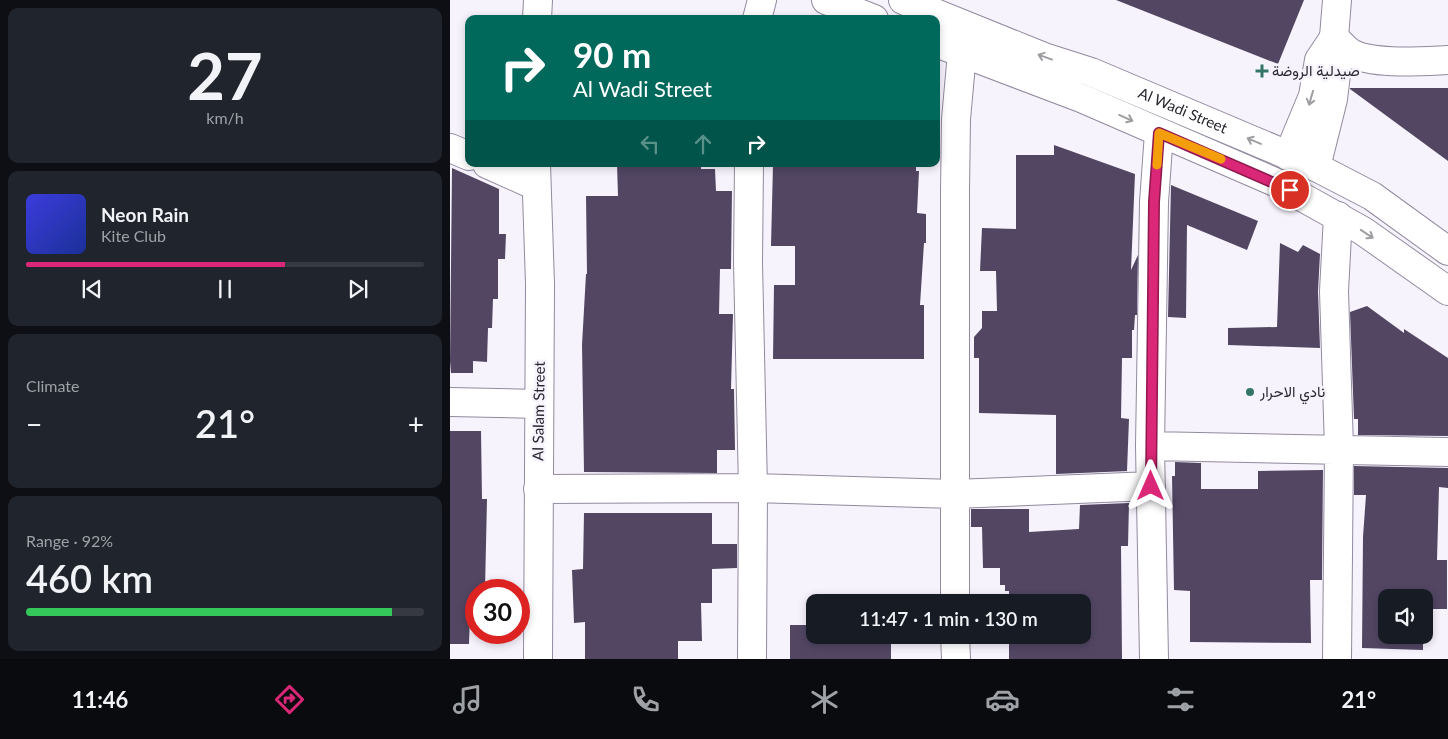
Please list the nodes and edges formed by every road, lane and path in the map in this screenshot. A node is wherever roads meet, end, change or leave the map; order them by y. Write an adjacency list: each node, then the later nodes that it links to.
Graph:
1 (538, 0): 6 (street)
2 (762, 0): 7 (street)
3 (826, 0): 8 (street)
4 (903, 0): 16 (street, Al Wadi Street, one-way to 4)
5 (1337, 0): 9 (street)
6 (538, 15)
7 (758, 15)
8 (864, 15)
9 (1334, 37): 12 (street); 16 (street, one-way to 16); 19 (street)
10 (940, 45): 11 (street, Al Wadi Street)
11 (962, 53): 13 (street, Al Wadi Street, one-way to 13); 32 (street)
12 (1448, 60)
13 (1159, 133): 21 (street, Al Wadi Street); 26 (street)
14 (450, 148): 15 (street)
15 (465, 154)
16 (1288, 156): 19 (street, Al Wadi Street)
17 (500, 167): 20 (street)
18 (749, 167): 30 (street)
19 (1316, 167): 22 (street, Al Wadi Street)
20 (536, 175): 25 (street, Al Salam Street)
21 (1338, 216): 23 (street, Al Wadi Street, one-way to 23); 27 (street)
22 (1448, 251)
23 (1448, 291)
24 (450, 402): 25 (street)
25 (539, 404): 31 (street, Al Salam Street)
26 (1150, 446): 27 (street); 29 (street)
27 (1339, 448): 28 (street); 39 (street)
28 (1448, 452)
29 (1151, 486): 32 (street); 38 (street)
30 (753, 488): 31 (street); 32 (street); 36 (street)
31 (538, 489): 35 (street, Al Salam Street)
32 (954, 494): 33 (street)
33 (955, 594)
34 (955, 644): 37 (street)
35 (538, 659)
36 (752, 659)
37 (956, 659)
38 (1154, 659)
39 (1337, 659)

